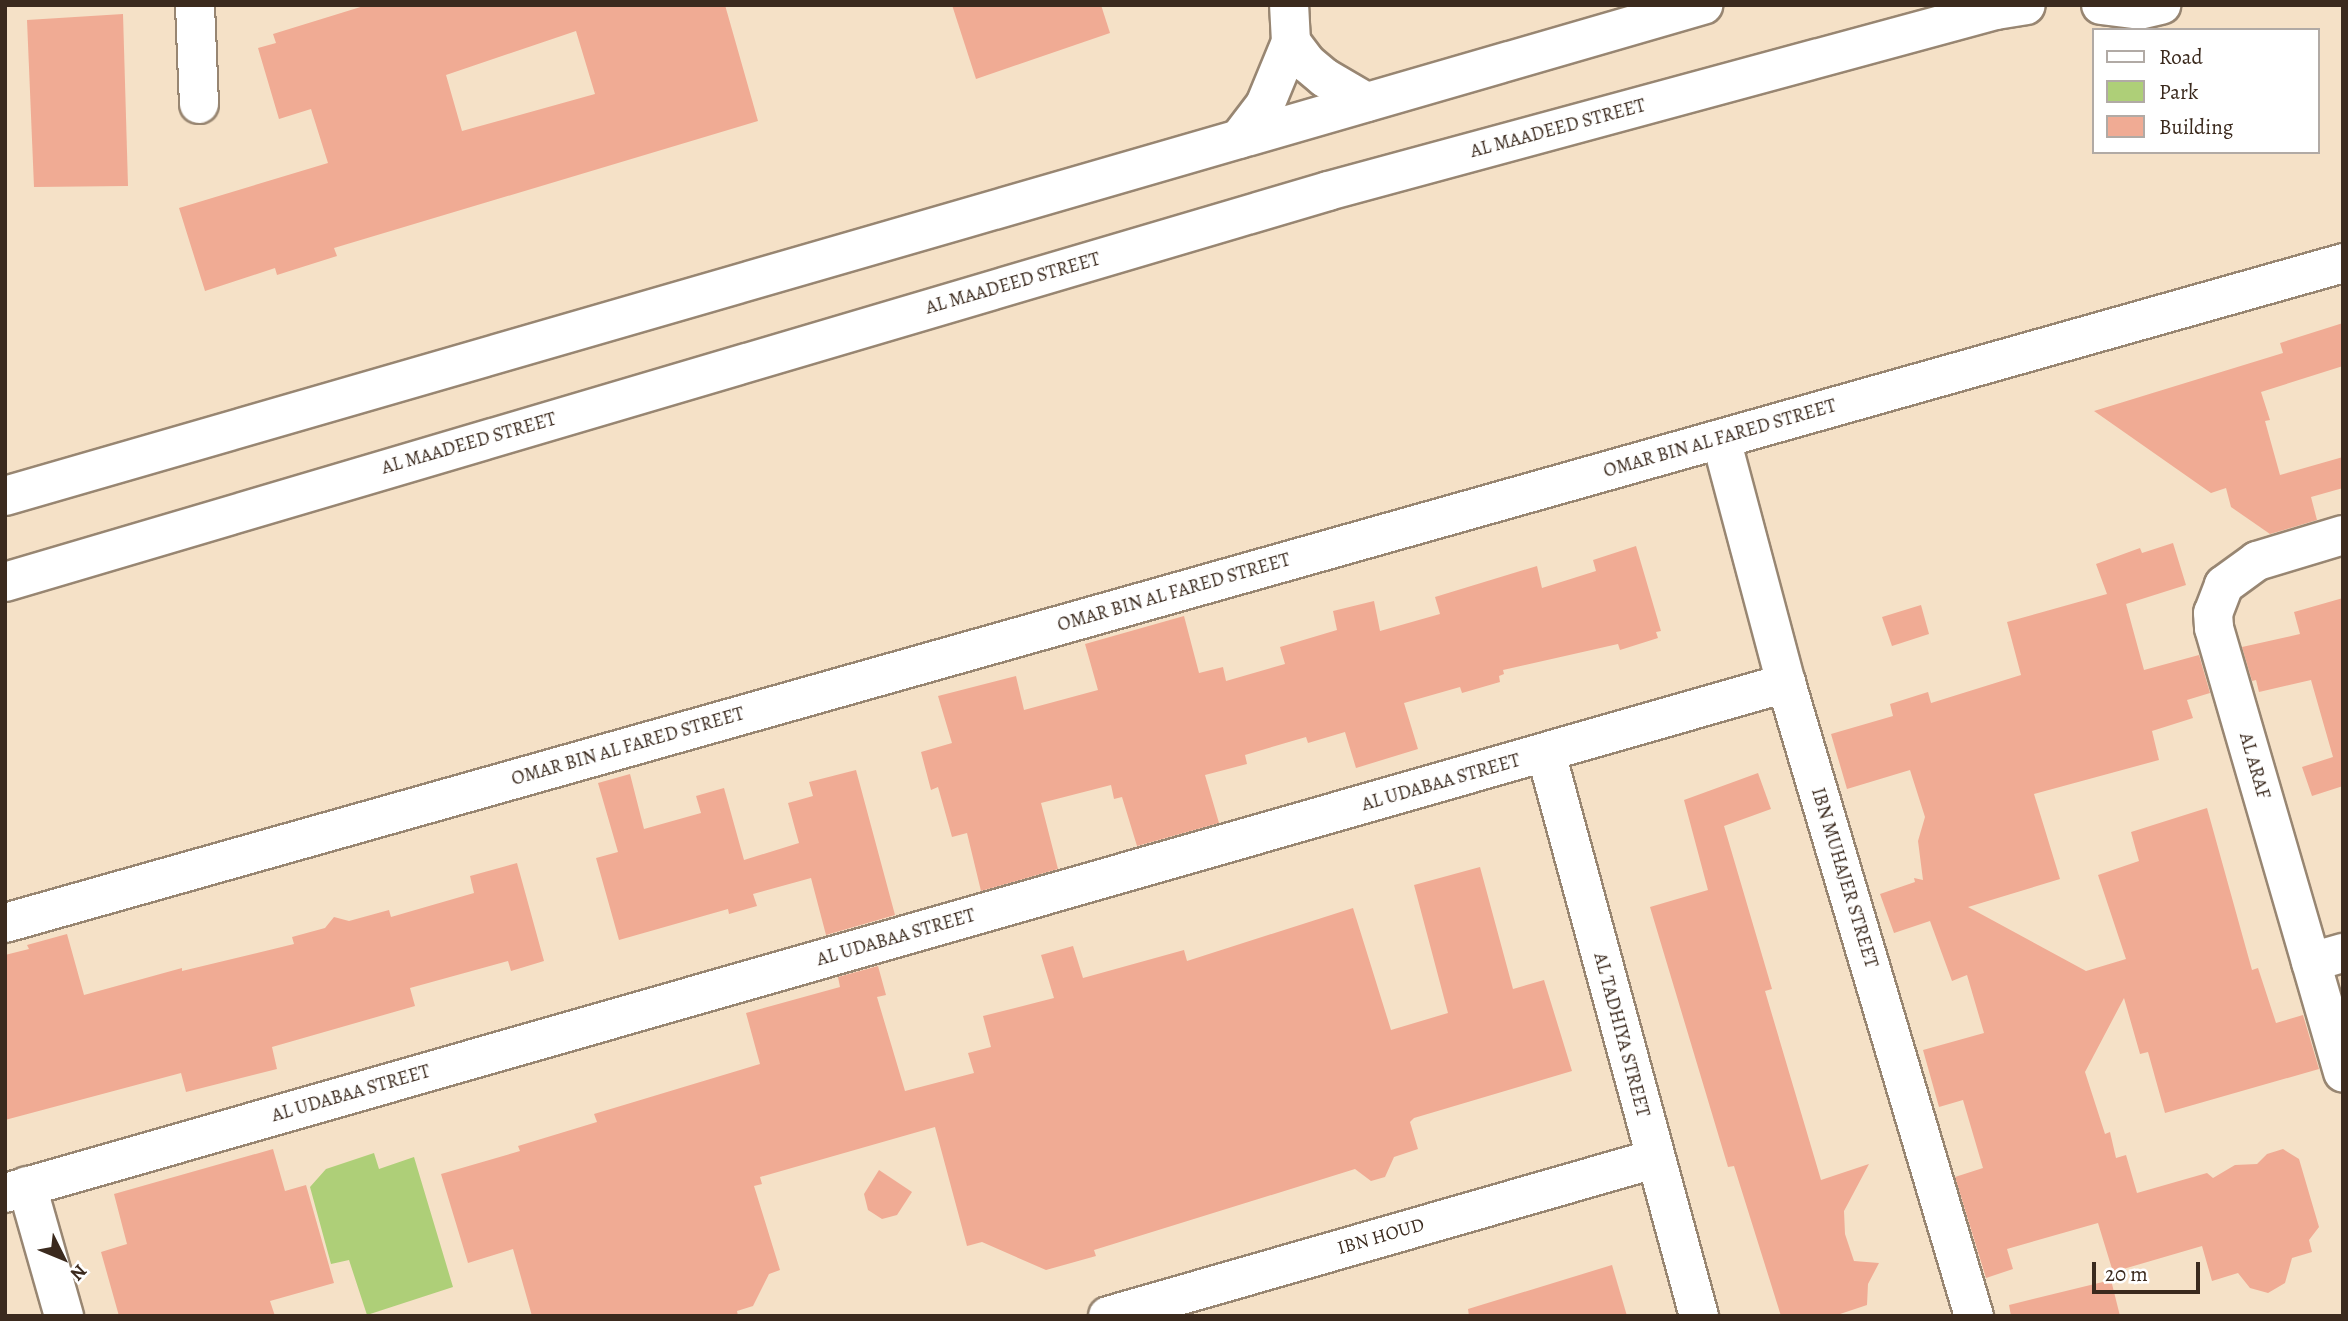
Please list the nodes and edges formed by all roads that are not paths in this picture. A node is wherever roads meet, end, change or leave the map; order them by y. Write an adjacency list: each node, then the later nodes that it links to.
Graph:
1 (195, 5): 8 (street)
2 (1703, 5): 7 (street)
3 (2026, 5): 14 (street, AL MAADEED STREET)
4 (2101, 5): 5 (street)
5 (2161, 5)
6 (1290, 24): 7 (street); 9 (street)
7 (1366, 102): 9 (street)
8 (199, 104)
9 (1239, 139): 12 (street)
10 (2343, 263): 11 (street, OMAR BIN AL FARED STREET)
11 (1721, 439): 15 (street, IBN MUHAJER STREET); 17 (street, OMAR BIN AL FARED STREET)
12 (5, 496)
13 (2343, 535): 18 (street, AL ARAF)
14 (5, 582)
15 (1786, 683): 16 (street, AL UDABAA STREET); 25 (street, IBN MUHAJER STREET)
16 (1546, 753): 20 (street, AL TADHIYA STREET); 21 (street, AL UDABAA STREET)
17 (5, 923)
18 (2327, 958): 19 (street, AL ARAF)
19 (2343, 1073)
20 (1654, 1159): 23 (street, IBN HOUD); 24 (street, AL TADHIYA STREET)
21 (16, 1190): 22 (street)
22 (64, 1316)
23 (1108, 1316)
24 (1699, 1316)
25 (1974, 1316)

